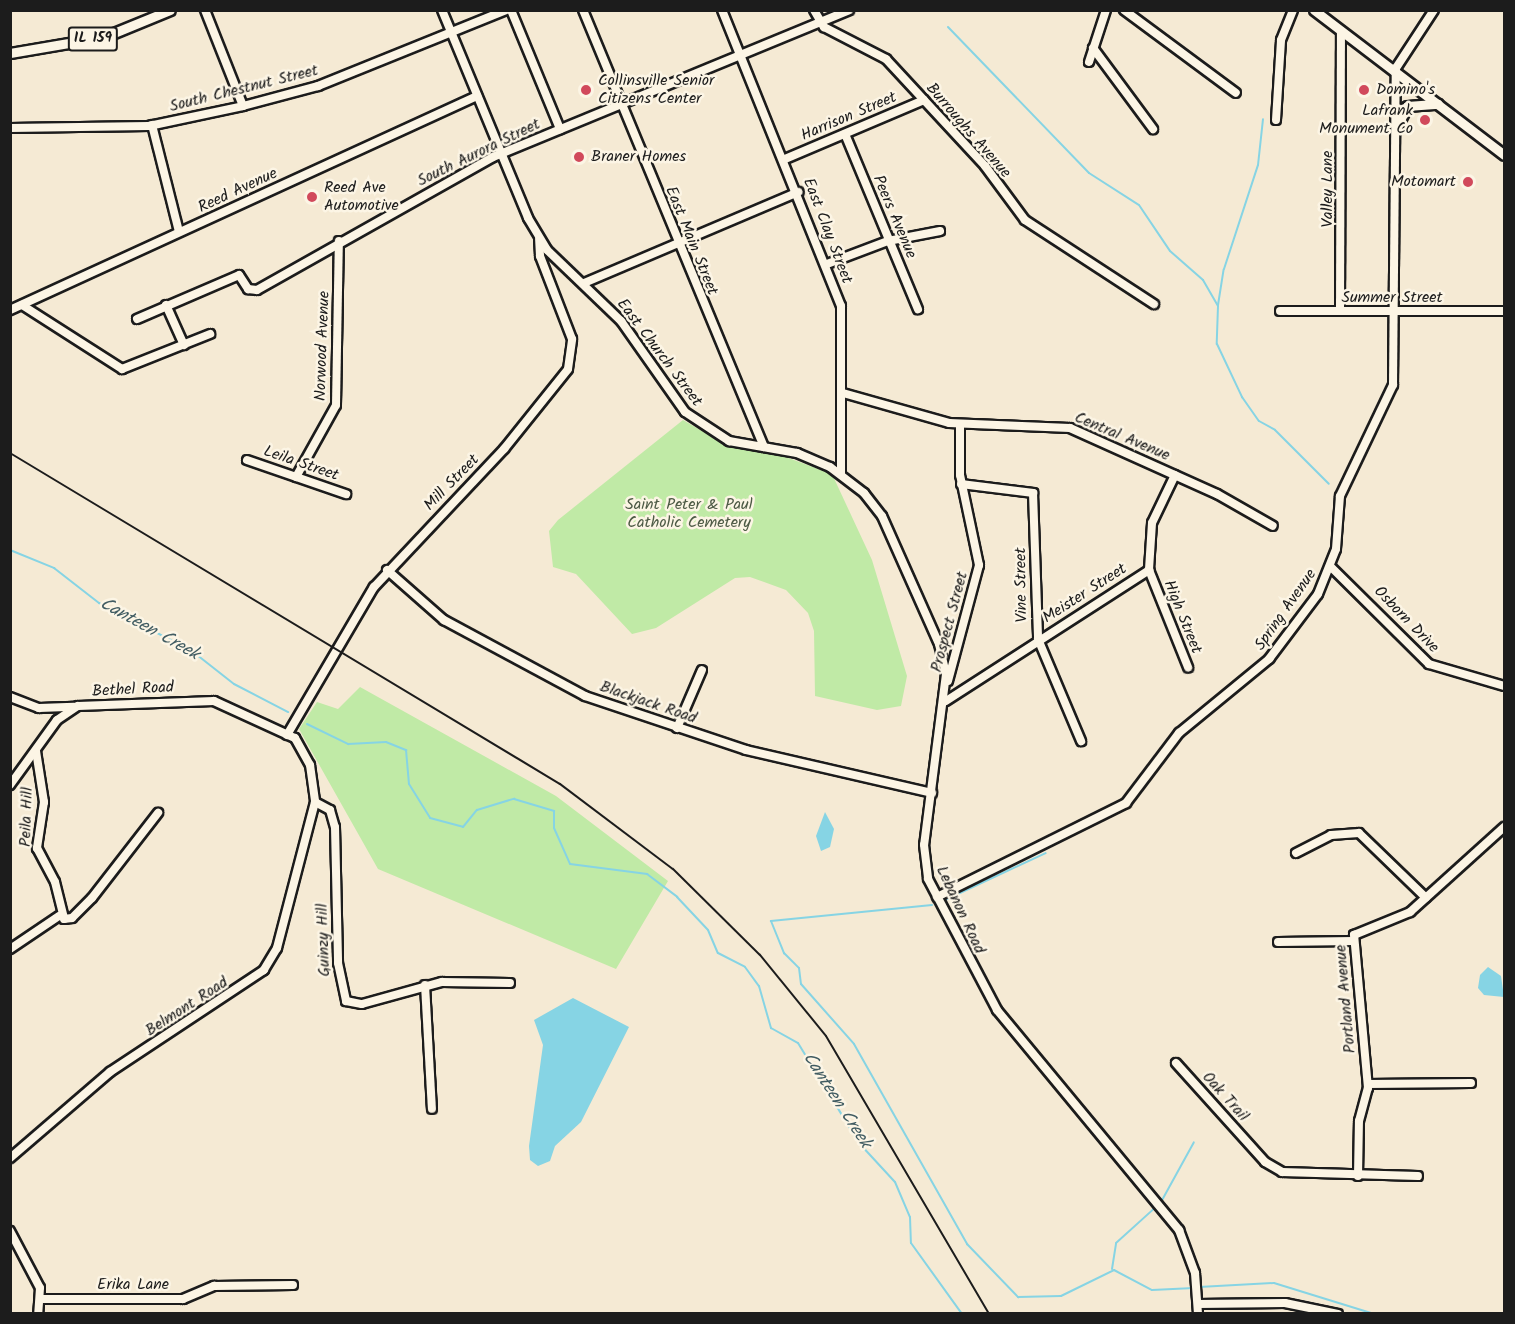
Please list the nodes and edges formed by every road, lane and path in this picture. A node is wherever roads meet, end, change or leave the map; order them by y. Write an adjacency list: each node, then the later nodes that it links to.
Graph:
1 (170, 10): 19 (main road, IL 159)
2 (205, 10): 28 (street)
3 (442, 10): 17 (street, East Church Street)
4 (506, 10): 17 (street, South Chestnut Street)
5 (511, 10): 33 (street)
6 (582, 10): 26 (street, East Main Street)
7 (722, 10): 20 (street, East Clay Street)
8 (814, 10): 15 (street)
9 (849, 10): 15 (street, South Aurora Street)
10 (1106, 10): 18 (street)
11 (1124, 10): 23 (street)
12 (1293, 10): 29 (street)
13 (1314, 10): 16 (main road)
14 (1434, 10): 22 (street)
15 (818, 22): 20 (street, South Aurora Street); 25 (street, Burroughs Avenue)
16 (1341, 31): 22 (main road); 54 (street, Valley Lane)
17 (451, 33): 24 (street, East Church Street); 28 (street, South Chestnut Street)
18 (1093, 48): 21 (street); 34 (street)
19 (10, 53)
20 (740, 54): 26 (street, South Aurora Street); 38 (street, East Clay Street)
21 (1089, 62)
22 (1396, 68): 27 (main road); 31 (street, Spring Avenue)
23 (1236, 93)
24 (477, 96): 36 (street, East Church Street); 41 (street, Reed Avenue)
25 (924, 100): 35 (street, Harrison Street); 49 (street, Burroughs Avenue)
26 (621, 104): 33 (street, South Aurora Street); 45 (street, East Main Street)
27 (1442, 105): 31 (main road); 37 (main road)
28 (243, 106): 30 (street, South Chestnut Street)
29 (1276, 120)
30 (152, 125): 32 (street, South Chestnut Street); 41 (street)
31 (1397, 126): 55 (street, Spring Avenue)
32 (10, 128)
33 (560, 129): 36 (street, South Aurora Street)
34 (1153, 129)
35 (845, 134): 38 (street, Harrison Street); 43 (street, Peers Avenue)
36 (500, 154): 42 (street, East Church Street); 44 (street, South Aurora Street)
37 (1504, 155)
38 (785, 159): 39 (street, East Clay Street)
39 (798, 192): 45 (street); 46 (street, East Clay Street)
40 (940, 231): 43 (street)
41 (179, 232): 48 (street, Reed Avenue)
42 (539, 238): 47 (street, East Church Street); 71 (street, Mill Street)
43 (888, 241): 46 (street); 51 (street, Peers Avenue)
44 (339, 242): 50 (street, South Aurora Street); 66 (street, Norwood Avenue)
45 (677, 242): 47 (street); 62 (street, East Main Street)
46 (827, 264): 60 (street, East Clay Street)
47 (584, 283): 62 (street, East Church Street)
48 (22, 304): 52 (street, Reed Avenue); 59 (street)
49 (1154, 304)
50 (166, 305): 57 (street, South Aurora Street); 59 (street)
51 (918, 309)
52 (10, 310)
53 (1280, 311): 54 (street, Summer Street)
54 (1340, 311): 55 (street, Summer Street)
55 (1396, 311): 56 (street, Summer Street); 70 (street, Spring Avenue)
56 (1504, 311)
57 (137, 319)
58 (210, 334): 59 (street)
59 (184, 345)
60 (843, 393): 61 (street, Central Avenue); 64 (street, East Clay Street)
61 (960, 424): 65 (street, Central Avenue); 67 (street, Prospect Street)
62 (764, 447): 64 (street, East Church Street)
63 (247, 460): 66 (street, Leila Street)
64 (841, 474): 76 (street, Lebanon Road)
65 (1175, 475): 69 (street, Central Avenue); 72 (street, High Street)
66 (296, 477): 68 (street, Leila Street)
67 (962, 484): 73 (street, Vine Street); 76 (street, Prospect Street)
68 (346, 494)
69 (1273, 526)
70 (1331, 567): 77 (street, Osborn Drive); 91 (street, Spring Avenue)
71 (387, 570): 81 (street, Blackjack Road); 82 (street, Mill Street)
72 (1149, 570): 73 (street, Meister Street); 74 (street, High Street)
73 (1038, 641): 79 (street, Meister Street); 83 (street, Vine Street)
74 (1188, 667)
75 (702, 670): 81 (street)
76 (947, 684): 79 (street, Lebanon Road)
77 (1504, 686)
78 (10, 697): 80 (street)
79 (946, 701): 86 (street, Lebanon Road)
80 (78, 706): 82 (street, Bethel Road); 84 (street, Bethel Road)
81 (678, 728): 86 (street, Blackjack Road)
82 (287, 735): 87 (street, Belmont Road)
83 (1081, 741)
84 (36, 751): 85 (street, Bethel Road); 93 (street, Peila Hill)
85 (10, 785)
86 (932, 793): 91 (street, Lebanon Road)
87 (315, 802): 98 (street, Guinzy Hill); 103 (street, Belmont Road)
88 (158, 813): 93 (street)
89 (1504, 827): 92 (street, Portland Avenue)
90 (1296, 853): 92 (street)
91 (937, 897): 109 (street, Lebanon Road)
92 (1426, 898): 94 (street, Portland Avenue)
93 (59, 916): 96 (street)
94 (1354, 941): 95 (street); 101 (street, Portland Avenue)
95 (1278, 942)
96 (10, 949)
97 (510, 983): 98 (street, Guinzy Hill)
98 (425, 985): 102 (street)
99 (1176, 1063): 104 (street, Oak Trail)
100 (1471, 1083): 101 (street)
101 (1368, 1084): 104 (street, Portland Avenue)
102 (432, 1109)
103 (10, 1158)
104 (1358, 1176): 105 (street, Oak Trail)
105 (1418, 1176)
106 (10, 1231): 108 (street)
107 (293, 1285): 108 (street, Erika Lane)
108 (43, 1299): 110 (street)
109 (1198, 1304): 111 (street, Lebanon Road); 112 (street)
110 (38, 1314)
111 (1198, 1314)
112 (1338, 1314)

